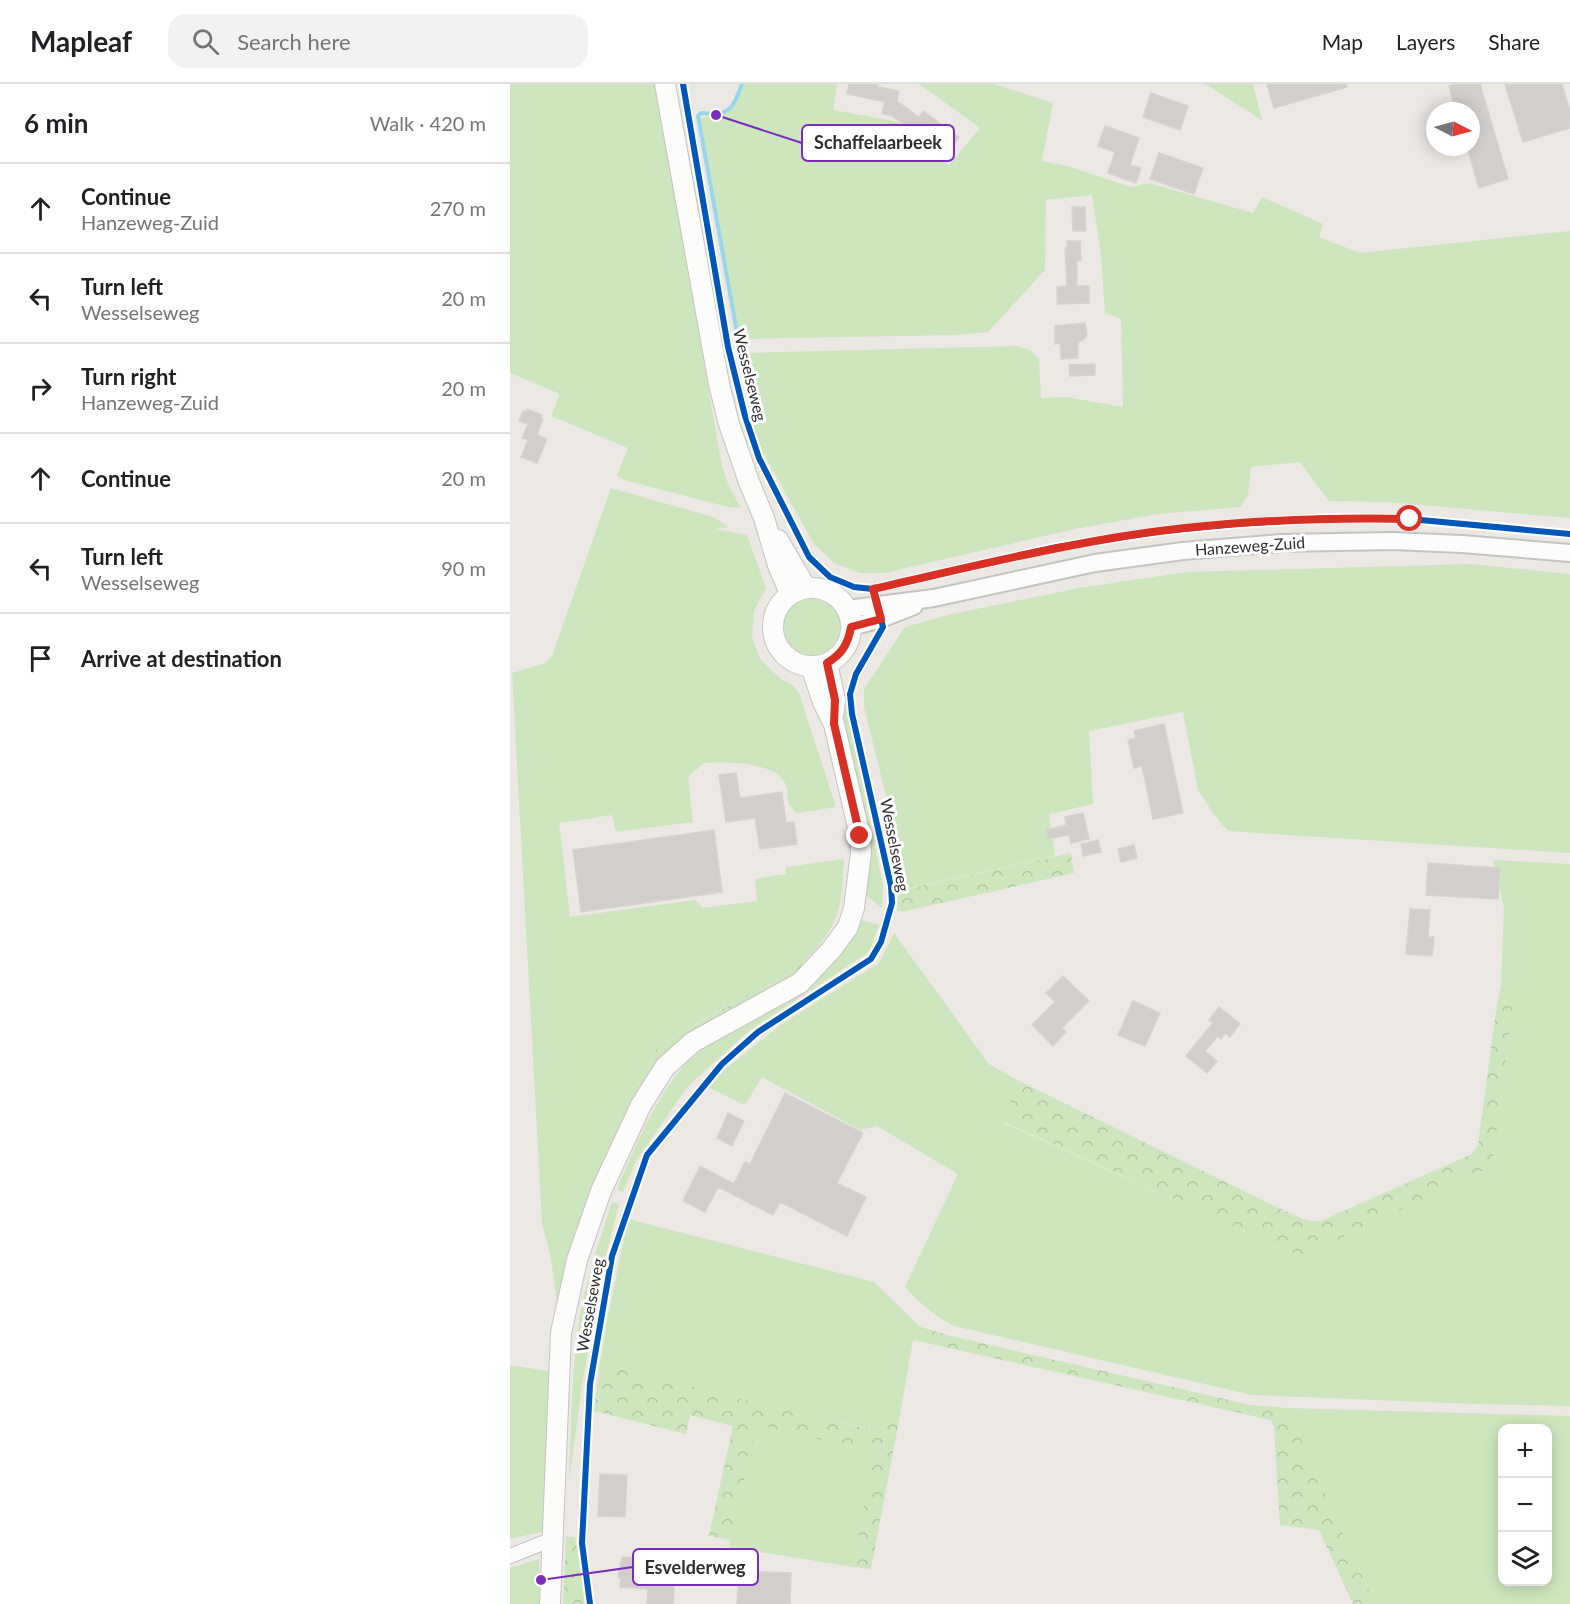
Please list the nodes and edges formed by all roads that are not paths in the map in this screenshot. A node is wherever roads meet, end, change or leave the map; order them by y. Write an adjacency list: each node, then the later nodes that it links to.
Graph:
1 (665, 84): 3 (main road, Wesselseweg)
2 (1570, 553): 4 (street, Hanzeweg-Zuid)
3 (798, 591): 4 (main road); 5 (main road)
4 (849, 618): 5 (main road)
5 (819, 664): 6 (main road, Wesselseweg)
6 (553, 1539): 7 (street); 8 (main road, Wesselseweg)
7 (510, 1556)
8 (550, 1604)

